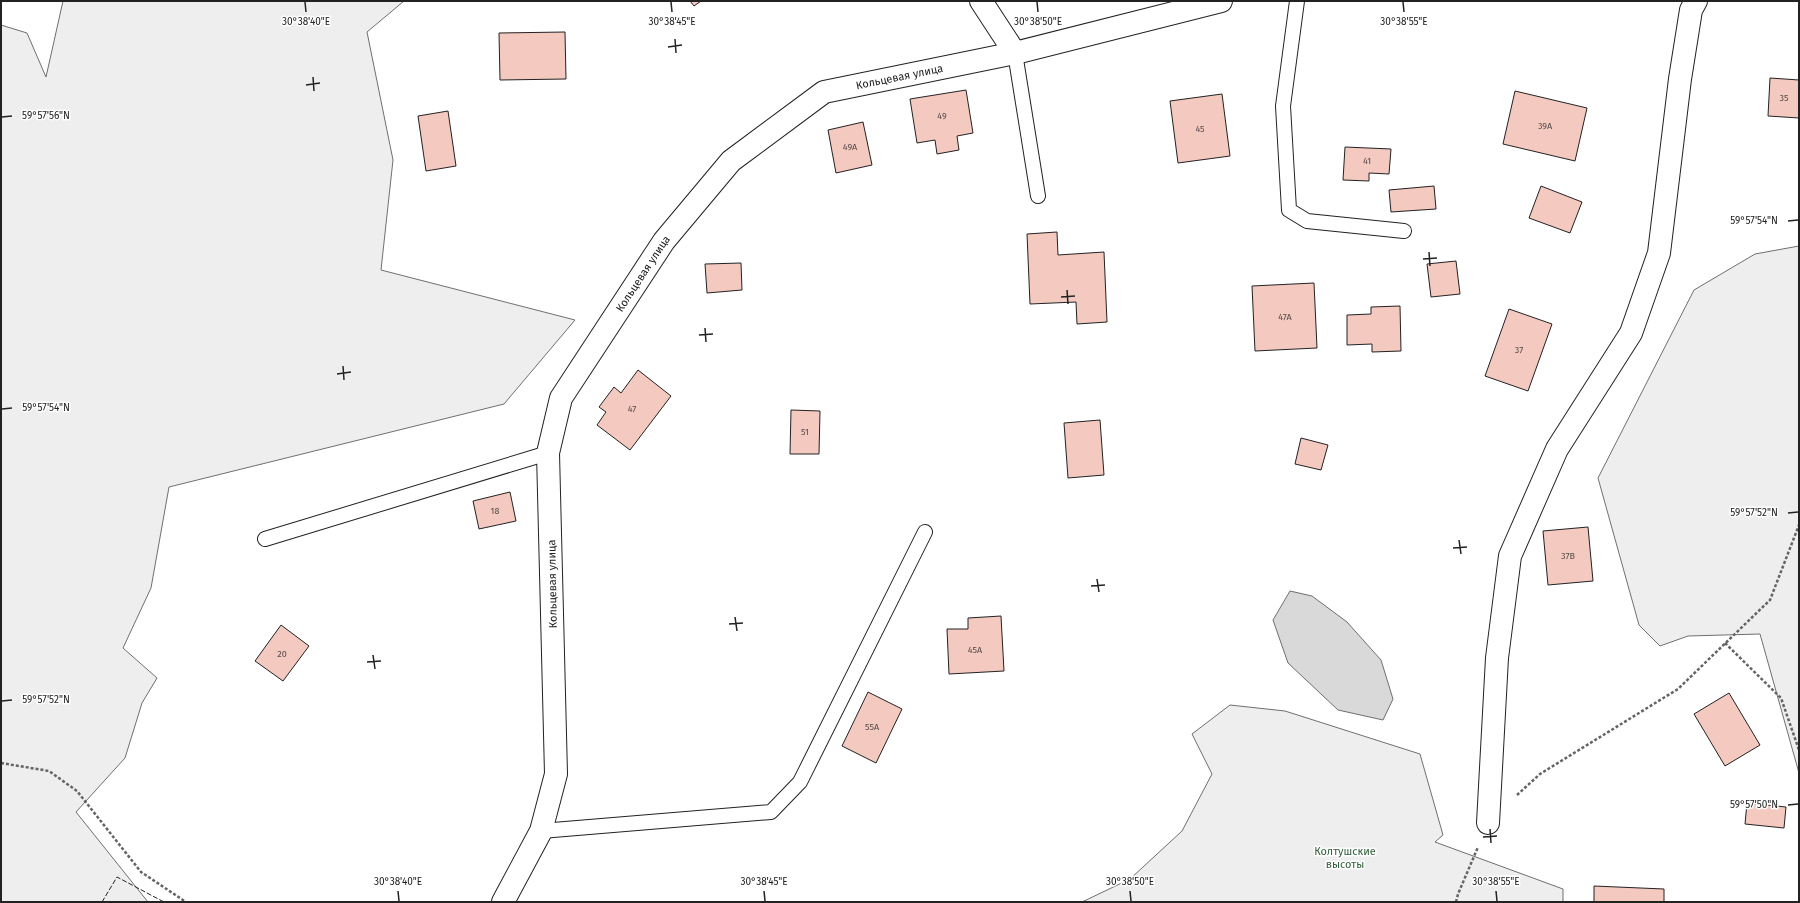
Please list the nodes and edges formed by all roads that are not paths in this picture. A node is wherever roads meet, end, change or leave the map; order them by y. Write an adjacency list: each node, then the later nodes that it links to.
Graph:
1 (981, 1): 5 (street)
2 (1220, 1): 5 (street, Кольцевая улица)
3 (1297, 1): 7 (lane)
4 (1696, 1): 11 (street)
5 (1015, 53): 6 (lane); 8 (street, Кольцевая улица)
6 (1038, 196)
7 (1404, 231)
8 (548, 453): 10 (lane); 12 (street, Кольцевая улица)
9 (925, 532): 12 (lane)
10 (265, 539)
11 (1488, 823)
12 (541, 831): 13 (street, Кольцевая улица)
13 (503, 902)

